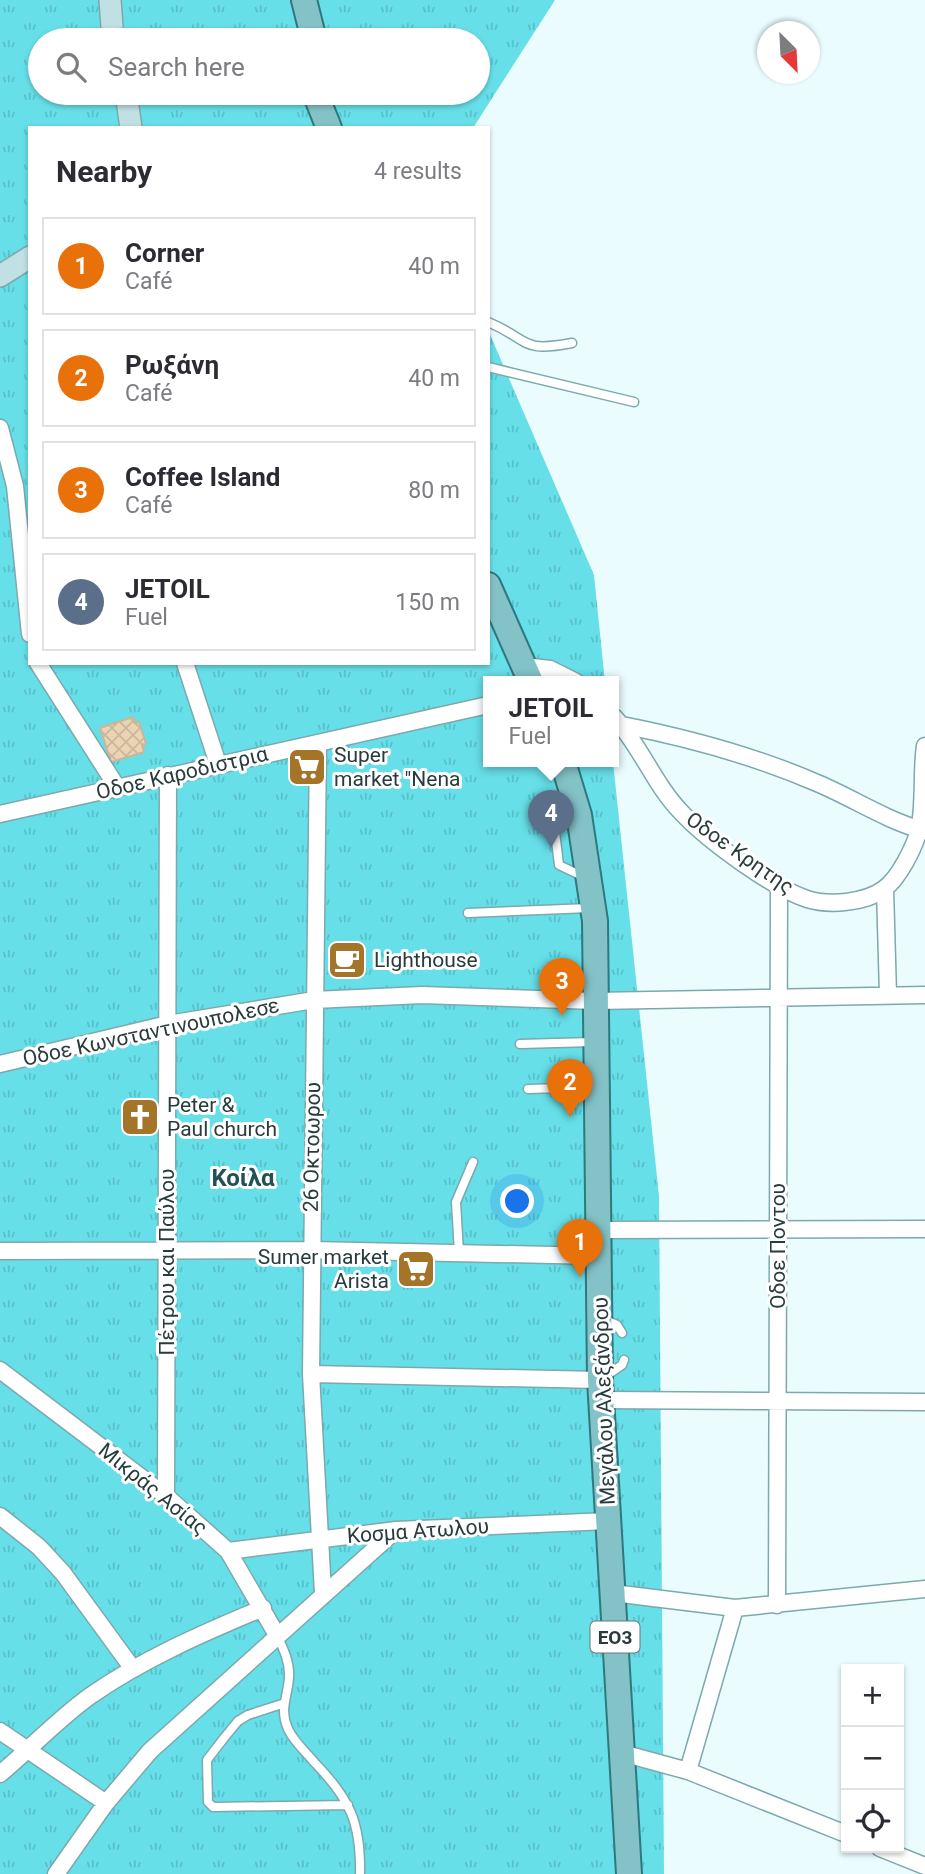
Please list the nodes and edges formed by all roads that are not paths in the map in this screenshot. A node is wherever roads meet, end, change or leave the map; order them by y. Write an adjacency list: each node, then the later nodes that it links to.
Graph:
1 (110, 0): 4 (main road)
2 (291, 0): 5 (main road)
3 (303, 0): 6 (main road)
4 (112, 28)
5 (298, 28)
6 (311, 28)
7 (128, 105): 10 (main road)
8 (320, 105): 11 (main road)
9 (328, 105): 12 (main road)
10 (131, 126)
11 (330, 126)
12 (331, 126)
13 (28, 258): 14 (main road)
14 (0, 276)
15 (490, 323): 16 (lane)
16 (572, 343)
17 (490, 367): 18 (lane)
18 (634, 402)
19 (0, 428): 21 (street)
20 (490, 590): 24 (main road)
21 (28, 614)
22 (39, 665): 34 (street)
23 (186, 665): 31 (street)
24 (527, 674): 25 (street)
25 (564, 676)
26 (483, 706): 29 (street, Oδοε Καροδιστρια)
27 (619, 721): 36 (street)
28 (619, 722): 37 (street, Oδοε Κρητης)
29 (318, 743): 31 (street, Oδοε Καροδιστρια); 44 (street, 26 Οκτοωρου)
30 (924, 756): 36 (street)
31 (218, 764): 33 (street, Oδοε Καροδιστρια)
32 (564, 767): 39 (main road, Μεγάλου Αλεξάνδρου / ΕΟ3)
33 (168, 775): 34 (street, Oδοε Καροδιστρια); 46 (street, Πέτρου και Παύλου)
34 (117, 787): 35 (street, Oδοε Καροδιστρια)
35 (0, 814)
36 (922, 830): 38 (street)
37 (779, 886): 38 (street, Oδοε Κρητης); 43 (street, Oδοε Ποντου)
38 (885, 889): 41 (street)
39 (593, 907): 40 (lane); 45 (main road, Μεγάλου Αλεξάνδρου / ΕΟ3)
40 (468, 913)
41 (888, 995): 42 (street, Oδοε Κωνσταντινουπολεσε); 43 (street, Oδοε Κωνσταντινουπολεσε)
42 (925, 995)
43 (779, 996): 45 (street, Oδοε Κωνσταντινουπολεσε); 54 (street, Oδοε Ποντου)
44 (314, 1000): 45 (street, Oδοε Κωνσταντινουπολεσε); 46 (street, Oδοε Κωνσταντινουπολεσε); 56 (street, 26 Οκτοωρου)
45 (596, 1001): 47 (main road, Μεγάλου Αλεξάνδρου / ΕΟ3)
46 (168, 1024): 49 (street, Oδοε Κωνσταντινουπολεσε); 58 (street, Πέτρου και Παύλου)
47 (596, 1042): 48 (lane); 50 (main road, Μεγάλου Αλεξάνδρου / ΕΟ3)
48 (520, 1044)
49 (0, 1064)
50 (596, 1087): 51 (lane); 53 (main road, Μεγάλου Αλεξάνδρου / ΕΟ3)
51 (528, 1089)
52 (473, 1162): 59 (lane)
53 (598, 1230): 54 (street); 60 (main road, Μεγάλου Αλεξάνδρου / ΕΟ3)
54 (777, 1230): 55 (street); 67 (street, Oδοε Ποντου)
55 (925, 1230)
56 (311, 1250): 58 (street); 59 (street); 65 (street, 26 Οκτοωρου)
57 (0, 1251): 58 (street)
58 (167, 1251): 69 (street, Πέτρου και Παύλου)
59 (459, 1253): 60 (street)
60 (599, 1256): 61 (main road, Μεγάλου Αλεξάνδρου / ΕΟ3)
61 (600, 1318): 62 (lane); 66 (main road, Μεγάλου Αλεξάνδρου / ΕΟ3)
62 (622, 1333)
63 (624, 1360): 66 (lane)
64 (0, 1370): 69 (street, Μικράς Ασίας)
65 (311, 1374): 66 (street); 73 (street, 26 Οκτοωρου)
66 (601, 1390): 67 (street); 71 (main road, Μεγάλου Αλεξάνδρου / ΕΟ3)
67 (778, 1401): 68 (street); 78 (street, Oδοε Ποντου)
68 (925, 1402)
69 (166, 1496): 74 (street, Μικράς Ασίας)
70 (0, 1516): 82 (street)
71 (609, 1521): 72 (street, Κοσμα Ατωλου); 77 (main road, Μεγάλου Αλεξάνδρου / ΕΟ3)
72 (396, 1530): 73 (street, Κοσμα Ατωλου); 76 (street)
73 (318, 1538): 74 (street, Κοσμα Ατωλου); 76 (street, 26 Οκτοωρου)
74 (228, 1551): 79 (street, Μικράς Ασίας)
75 (925, 1589): 78 (street)
76 (323, 1593): 81 (street)
77 (613, 1593): 80 (street); 86 (main road, Μεγάλου Αλεξάνδρου / ΕΟ3)
78 (777, 1605): 80 (street)
79 (263, 1608): 81 (street, Μικράς Ασίας); 82 (street)
80 (735, 1608): 87 (street)
81 (277, 1635): 83 (lane); 89 (street)
82 (133, 1669): 85 (street)
83 (282, 1704): 90 (lane); 90 (lane)
84 (0, 1731): 85 (street)
85 (27, 1752): 88 (street); 89 (street)
86 (622, 1753): 87 (street); 96 (main road, Μεγάλου Αλεξάνδρου / ΕΟ3)
87 (688, 1770): 91 (street)
88 (0, 1774)
89 (106, 1803): 94 (street)
90 (348, 1805): 95 (lane)
91 (841, 1832)
92 (892, 1853): 93 (street)
93 (925, 1866)
94 (56, 1874)
95 (360, 1874)
96 (629, 1874)

